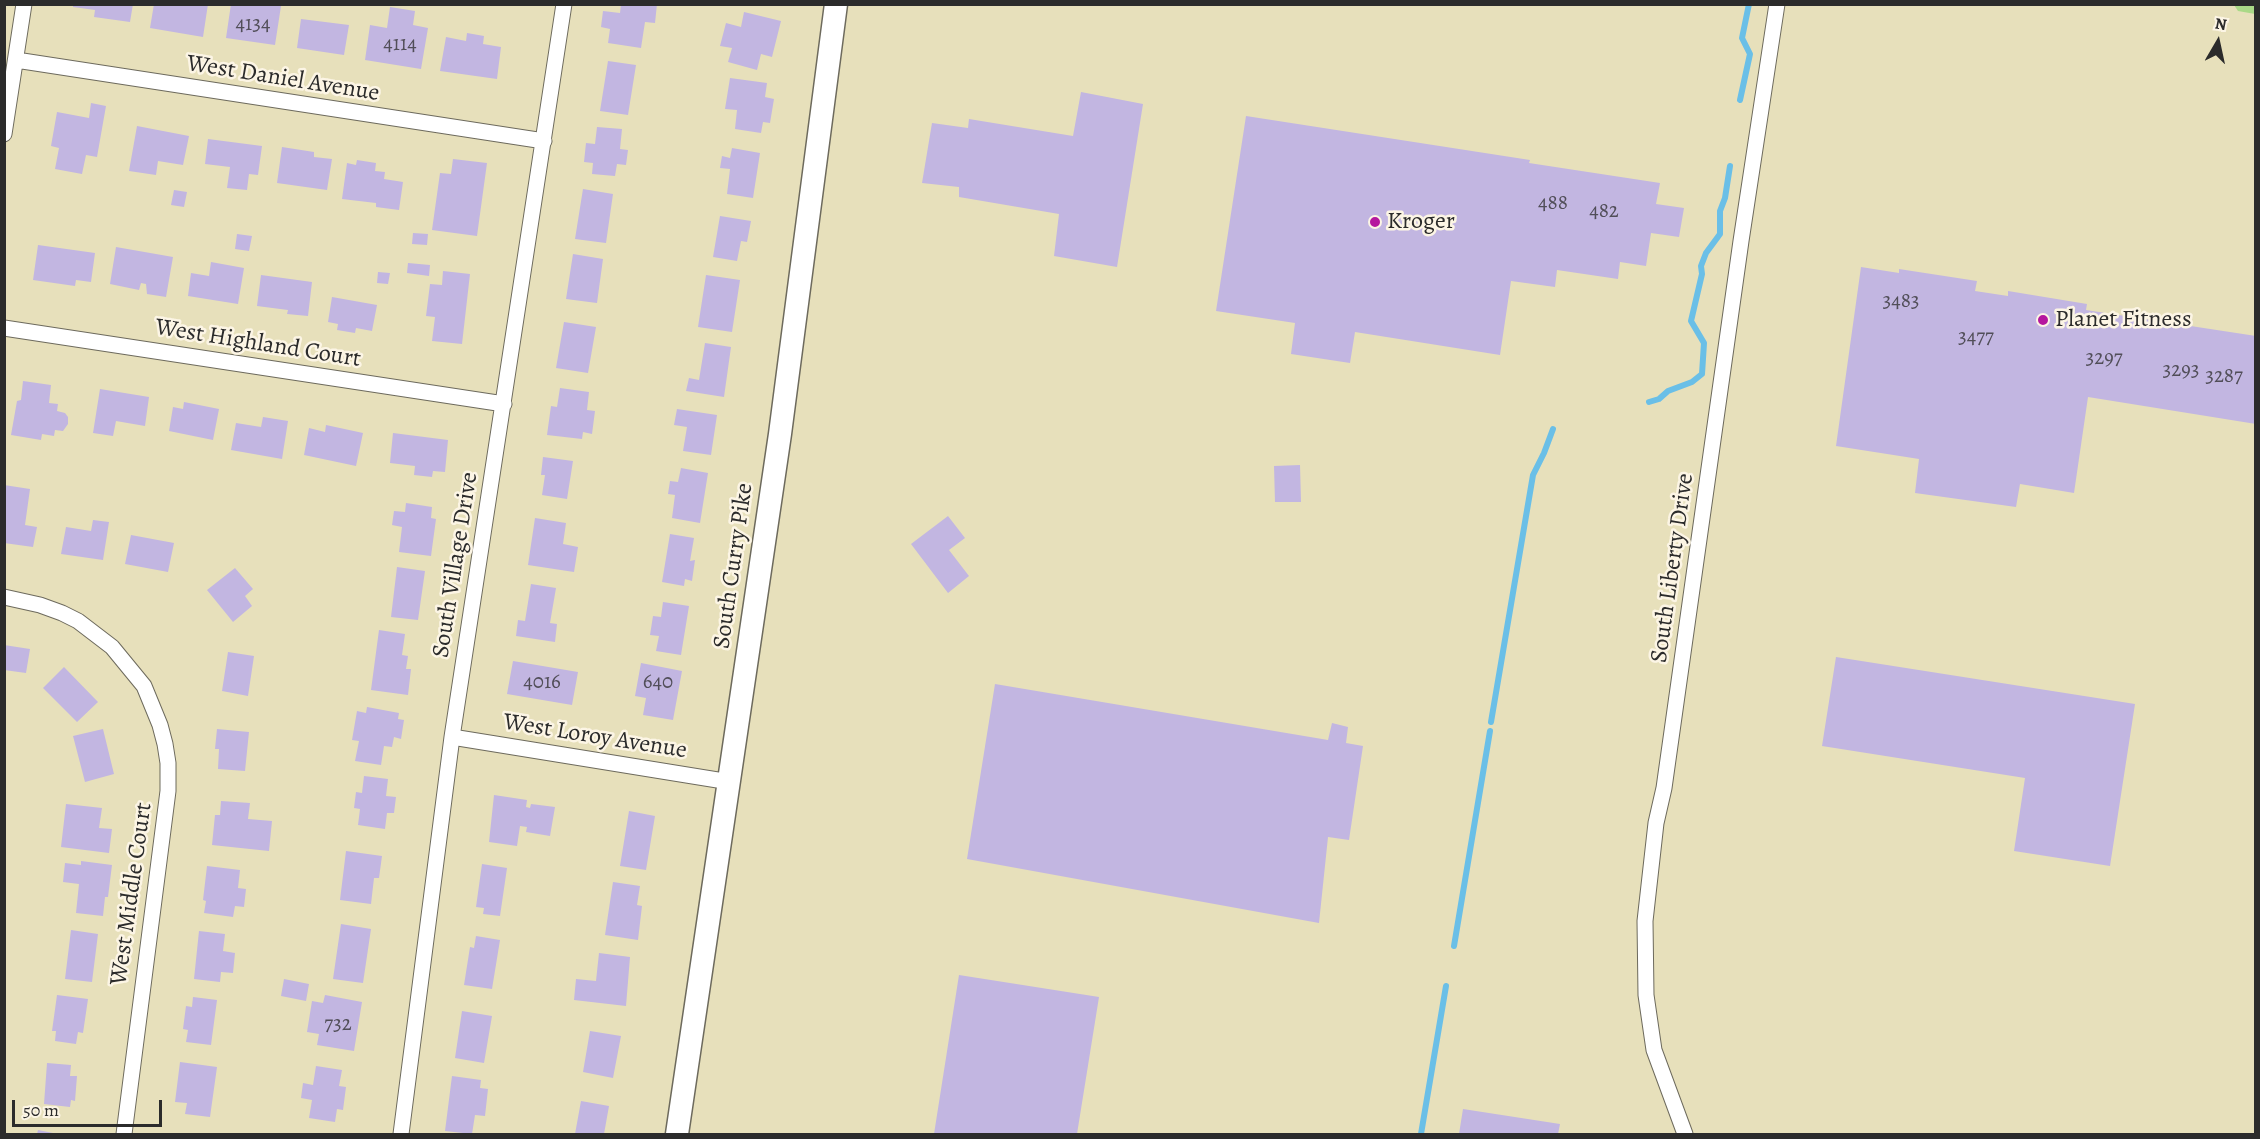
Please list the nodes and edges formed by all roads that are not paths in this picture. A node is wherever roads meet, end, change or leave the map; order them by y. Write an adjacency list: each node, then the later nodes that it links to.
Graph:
1 (24, 4): 5 (street)
2 (564, 4): 7 (street, South Village Drive)
3 (836, 4): 12 (main road, South Curry Pike)
4 (1777, 4): 16 (street, South Liberty Drive)
5 (15, 60): 6 (street); 7 (street, West Daniel Avenue)
6 (4, 134)
7 (544, 141): 9 (street, South Village Drive)
8 (4, 328): 9 (street, West Highland Court)
9 (504, 404): 11 (street, South Village Drive)
10 (4, 597): 13 (street, West Middle Court)
11 (452, 737): 12 (street, West Loroy Avenue); 14 (street, South Village Drive)
12 (730, 782): 15 (main road, South Curry Pike)
13 (124, 1134)
14 (401, 1134)
15 (677, 1134)
16 (1685, 1134)

